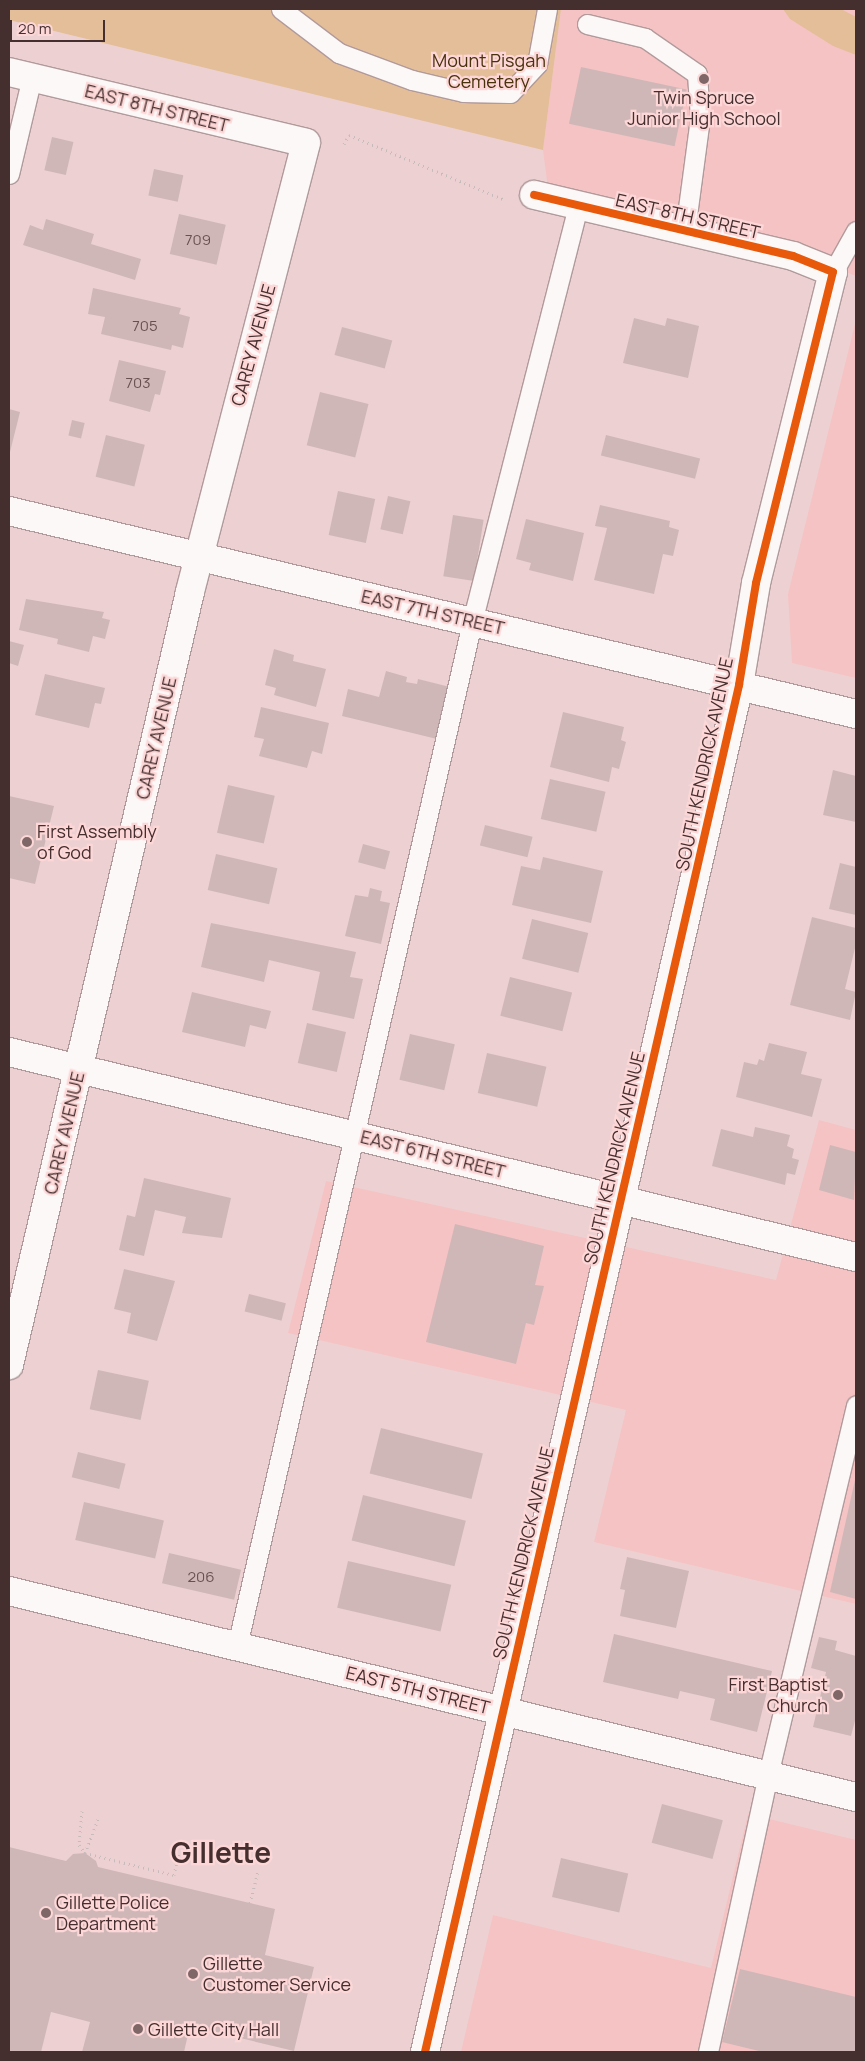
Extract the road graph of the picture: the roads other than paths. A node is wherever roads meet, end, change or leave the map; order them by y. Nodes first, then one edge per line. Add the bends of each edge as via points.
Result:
1 (281, 9) edge
2 (548, 9) edge
3 (587, 24) dead end
4 (20, 75) edge
5 (306, 144) joint
6 (9, 174) edge
7 (524, 200) road end
8 (578, 205) junction
9 (685, 230) junction
10 (856, 230) edge
11 (832, 272) junction
12 (9, 511) edge
13 (199, 557) junction
14 (472, 622) junction
15 (739, 686) junction
16 (856, 714) edge
17 (9, 1052) edge
18 (79, 1069) junction
19 (355, 1135) junction
20 (620, 1200) junction
21 (856, 1257) edge
22 (9, 1364) edge
23 (856, 1405) edge
24 (9, 1591) edge
25 (237, 1646) junction
26 (503, 1710) junction
27 (768, 1775) junction
28 (856, 1797) edge
29 (425, 2052) edge
30 (708, 2052) edge

1 - 2 lane via 339,53 412,80 463,92 510,92 537,64
3 - 9 lane via 645,38 697,74 700,118
4 - 5 street, EAST 8TH STREET
4 - 6 lane
5 - 13 street, CAREY AVENUE
7 - 8 street, EAST 8TH STREET
8 - 9 street, EAST 8TH STREET
8 - 14 lane
9 - 11 street, EAST 8TH STREET via 793,256
10 - 11 lane
11 - 15 street, SOUTH KENDRICK AVENUE via 756,584
12 - 13 street, EAST 7TH STREET
13 - 14 street, EAST 7TH STREET
13 - 18 street, CAREY AVENUE
14 - 15 street, EAST 7TH STREET
14 - 19 lane
15 - 16 street, EAST 7TH STREET
15 - 20 street, SOUTH KENDRICK AVENUE
17 - 18 street, EAST 6TH STREET
18 - 19 street, EAST 6TH STREET
18 - 22 street, CAREY AVENUE
19 - 20 street, EAST 6TH STREET
19 - 25 lane
20 - 21 street, EAST 6TH STREET
20 - 26 street, SOUTH KENDRICK AVENUE
23 - 27 lane
24 - 25 street, EAST 5TH STREET
25 - 26 street, EAST 5TH STREET
26 - 27 street, EAST 5TH STREET
26 - 29 street, SOUTH KENDRICK AVENUE
27 - 28 street, EAST 5TH STREET
27 - 30 lane

